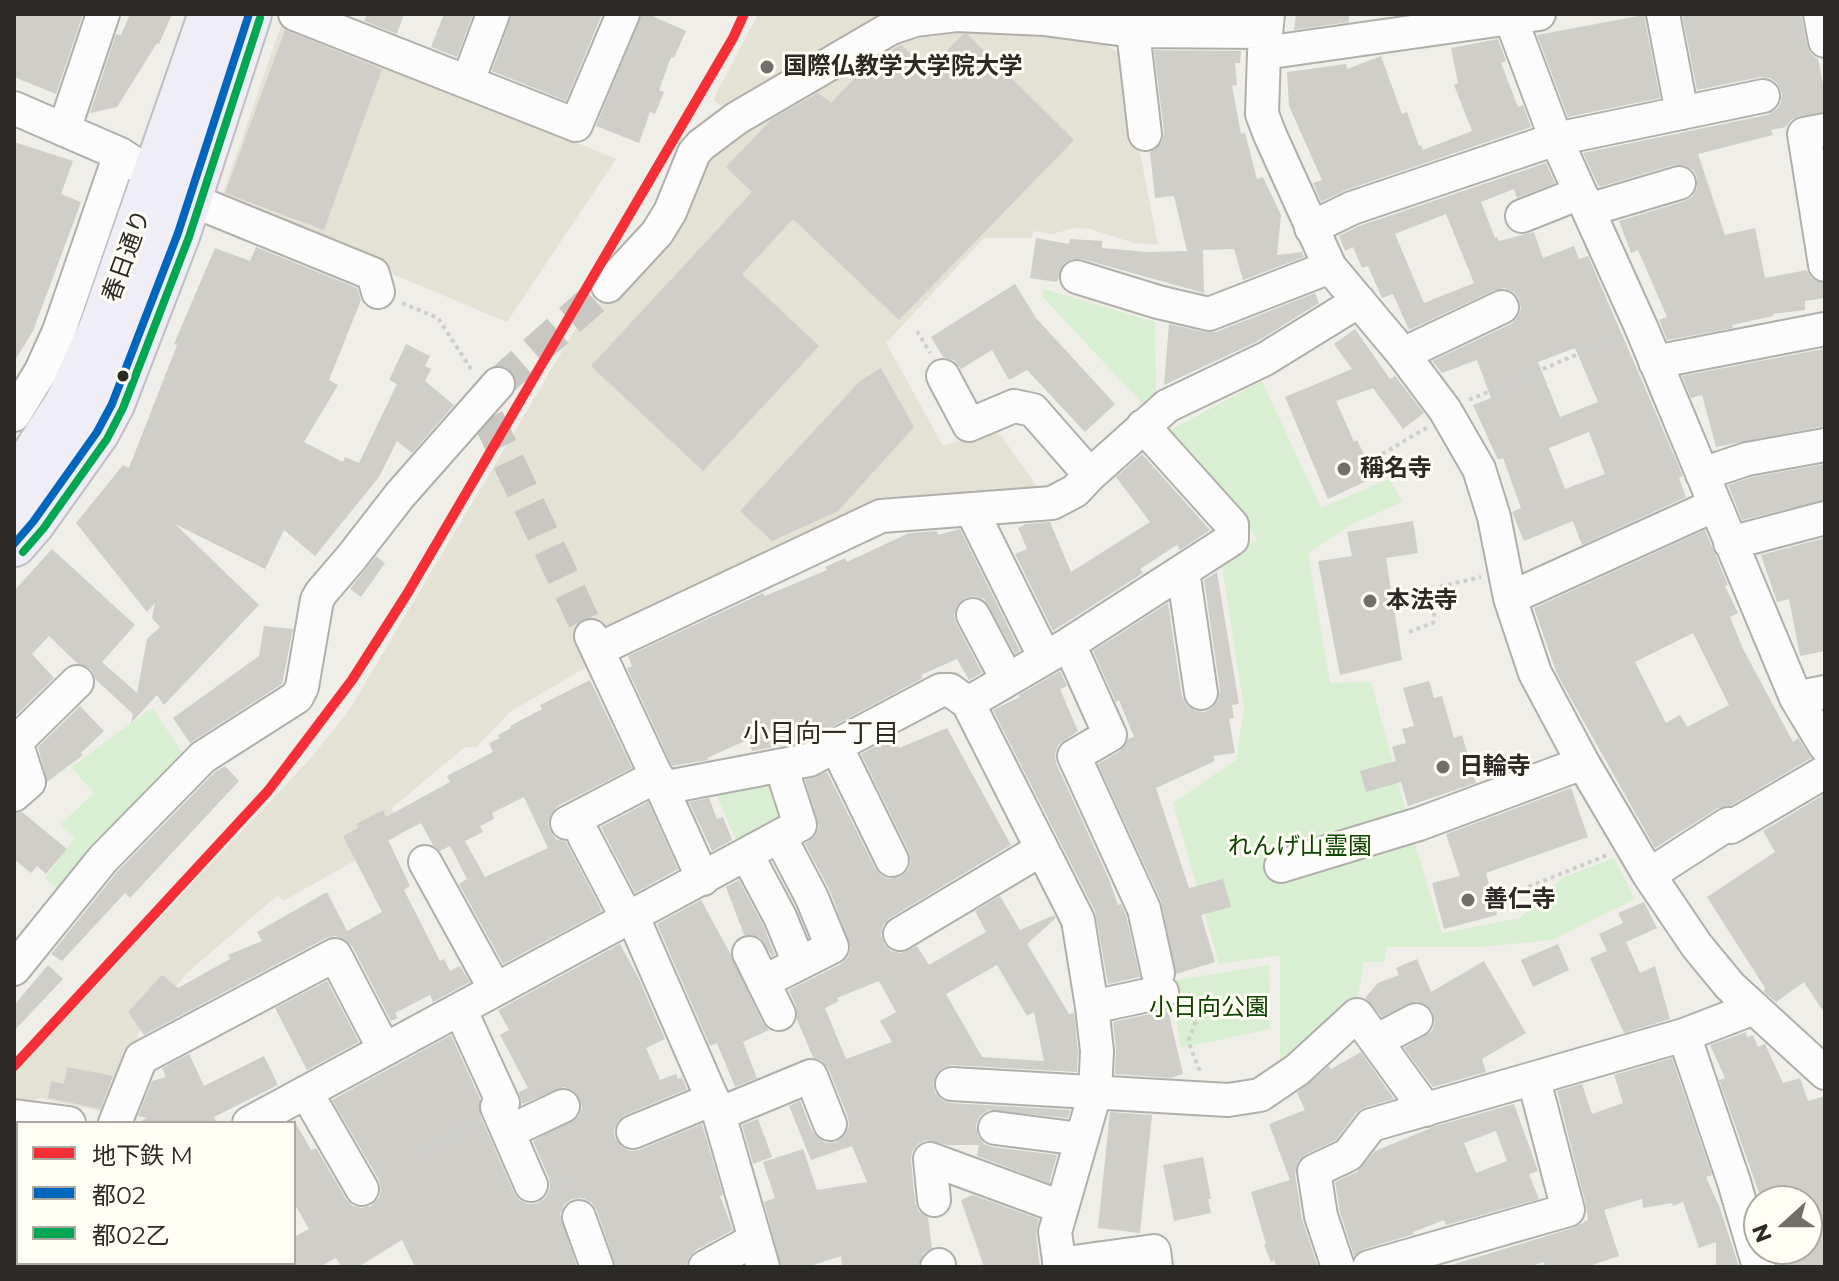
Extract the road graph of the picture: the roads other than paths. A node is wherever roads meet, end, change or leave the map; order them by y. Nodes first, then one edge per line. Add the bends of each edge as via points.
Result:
1 (103, 14) edge
2 (211, 14) edge
3 (249, 14) edge
4 (295, 14) edge
5 (493, 14) edge
6 (623, 14) edge
7 (1663, 14) edge
8 (1820, 14) edge
9 (1519, 16) edge
10 (1133, 31) junction
11 (1266, 33) edge
12 (1825, 41) edge
13 (468, 81) junction
14 (1763, 96) dead end
15 (14, 108) edge
16 (1682, 113) junction
17 (64, 130) junction
18 (1825, 130) edge
19 (1145, 134) dead end
20 (1556, 139) junction
21 (120, 154) junction
22 (1679, 183) dead end
23 (172, 188) junction
24 (1584, 202) junction
25 (1522, 216) dead end
26 (1311, 228) junction
27 (1825, 265) edge
28 (1330, 267) junction
29 (1077, 277) dead end
30 (608, 286) tunnel mouth
31 (378, 292) road end
32 (1359, 301) junction
33 (1502, 307) dead end
34 (1825, 329) edge
35 (1403, 354) junction
36 (1655, 362) junction
37 (943, 376) dead end
38 (490, 401) tunnel mouth
39 (14, 415) edge
40 (1143, 426) junction
41 (1825, 445) edge
42 (1702, 474) junction
43 (1090, 475) junction
44 (15, 483) edge
45 (1715, 505) junction
46 (971, 509) junction
47 (1825, 518) edge
48 (1730, 543) junction
49 (14, 544) edge
50 (1183, 571) junction
51 (1500, 586) junction
52 (973, 615) dead end
53 (1057, 651) junction
54 (1007, 679) junction
55 (77, 682) dead end
56 (1201, 693) dead end
57 (1810, 695) edge
58 (968, 703) junction
59 (836, 746) junction
60 (1825, 746) edge
61 (1583, 763) junction
62 (781, 766) junction
63 (1825, 772) edge
64 (659, 782) junction
65 (14, 795) edge
66 (780, 837) junction
67 (1042, 849) junction
68 (747, 855) junction
69 (892, 860) dead end
70 (425, 862) dead end
71 (1281, 866) dead end
72 (1649, 875) junction
73 (703, 879) junction
74 (630, 917) junction
75 (900, 934) dead end
76 (749, 953) dead end
77 (799, 963) junction
78 (15, 965) edge
79 (763, 982) junction
80 (495, 989) junction
81 (1092, 1007) junction
82 (1754, 1008) junction
83 (460, 1009) junction
84 (779, 1014) dead end
85 (1416, 1020) dead end
86 (1684, 1035) junction
87 (1376, 1041) junction
88 (384, 1049) junction
89 (1825, 1073) edge
90 (1534, 1080) junction
91 (952, 1084) dead end
92 (306, 1092) junction
93 (1095, 1093) junction
94 (563, 1106) dead end
95 (716, 1106) junction
96 (1426, 1110) junction
97 (14, 1116) edge
98 (503, 1120) junction
99 (53, 1121) edge
100 (116, 1121) edge
101 (253, 1121) edge
102 (830, 1124) dead end
103 (995, 1128) dead end
104 (633, 1132) dead end
105 (1081, 1139) junction
106 (531, 1185) road end
107 (362, 1189) dead end
108 (934, 1200) dead end
109 (1061, 1207) junction
110 (579, 1217) road end
111 (759, 1253) edge
112 (1059, 1265) edge
113 (597, 1267) edge
114 (705, 1267) edge
115 (1156, 1267) edge
116 (1338, 1267) edge
117 (1369, 1267) edge
118 (1759, 1267) edge

1 - 17 street
2 - 23 highway, 春日通り
3 - 23 highway, 春日通り
4 - 13 street
5 - 13 street
6 - 13 street via 576,125
7 - 16 street
8 - 12 street
9 - 11 street
9 - 20 street
10 - 11 street
10 - 19 street
10 - 30 street via 957,15 891,28 737,118 701,145 657,233
11 - 26 street via 1262,114
14 - 16 street
15 - 17 street
16 - 20 street
17 - 21 street
18 - 27 street via 1804,134
20 - 24 street
20 - 26 street via 1352,208
21 - 23 street
21 - 39 street via 59,331
22 - 24 street
23 - 31 street via 373,274
23 - 44 highway, 春日通り via 67,404
23 - 49 highway, 春日通り via 112,404
24 - 25 street
24 - 36 street
26 - 28 street
28 - 29 street via 1209,314
28 - 32 street
32 - 35 street
32 - 40 street via 1265,359 1167,406
33 - 35 street
34 - 36 street
35 - 51 street via 1439,417 1479,469 1494,517
36 - 42 street
37 - 43 street via 969,425 1014,406 1033,410
38 - 78 street via 400,495 321,593 297,697 203,757 103,859
40 - 43 street
40 - 50 street via 1232,525 1232,539
41 - 42 street via 1747,459
42 - 45 street
43 - 46 street via 1052,503
45 - 48 street
45 - 51 street
46 - 53 street
46 - 64 street via 881,516 595,643
47 - 48 street
48 - 57 street
50 - 53 street
50 - 56 street
51 - 61 street via 1535,673
52 - 54 street
53 - 54 street
53 - 81 street via 1110,735 1074,756 1144,909 1160,983
54 - 58 street
55 - 65 street via 16,742 29,782
57 - 60 street
58 - 59 street via 941,690
58 - 67 street
59 - 62 street
59 - 69 street
61 - 71 street via 1419,824
61 - 72 street
62 - 64 street
62 - 66 street via 800,825
63 - 72 street via 1731,827 1728,824
64 - 73 street
64 - 74 street via 576,830
66 - 68 street
66 - 77 street via 832,947
67 - 75 street
67 - 81 street via 1078,920
68 - 73 street
68 - 77 street
70 - 80 street
72 - 82 street via 1697,946
73 - 74 street
74 - 80 street
74 - 95 street
76 - 79 street
77 - 79 street
79 - 84 street
80 - 83 street
81 - 93 street
82 - 86 street
82 - 89 street
83 - 88 street
83 - 98 street via 503,1103
85 - 87 street
86 - 90 street
86 - 118 street
87 - 93 street via 1357,1015 1297,1070 1260,1095 1228,1100
87 - 96 street
88 - 92 street
88 - 100 street via 335,955 141,1058
90 - 96 street
90 - 117 street via 1568,1210
91 - 93 street
92 - 101 street
92 - 107 street
93 - 105 street
94 - 98 street
95 - 102 street via 811,1076
95 - 104 street
95 - 111 street
96 - 116 street via 1371,1125 1348,1155 1314,1171 1321,1216
97 - 99 street
98 - 106 street
103 - 105 street
105 - 109 street
108 - 109 street via 930,1159
109 - 112 street via 1055,1232
110 - 113 street
111 - 114 street
112 - 115 street via 1154,1251

